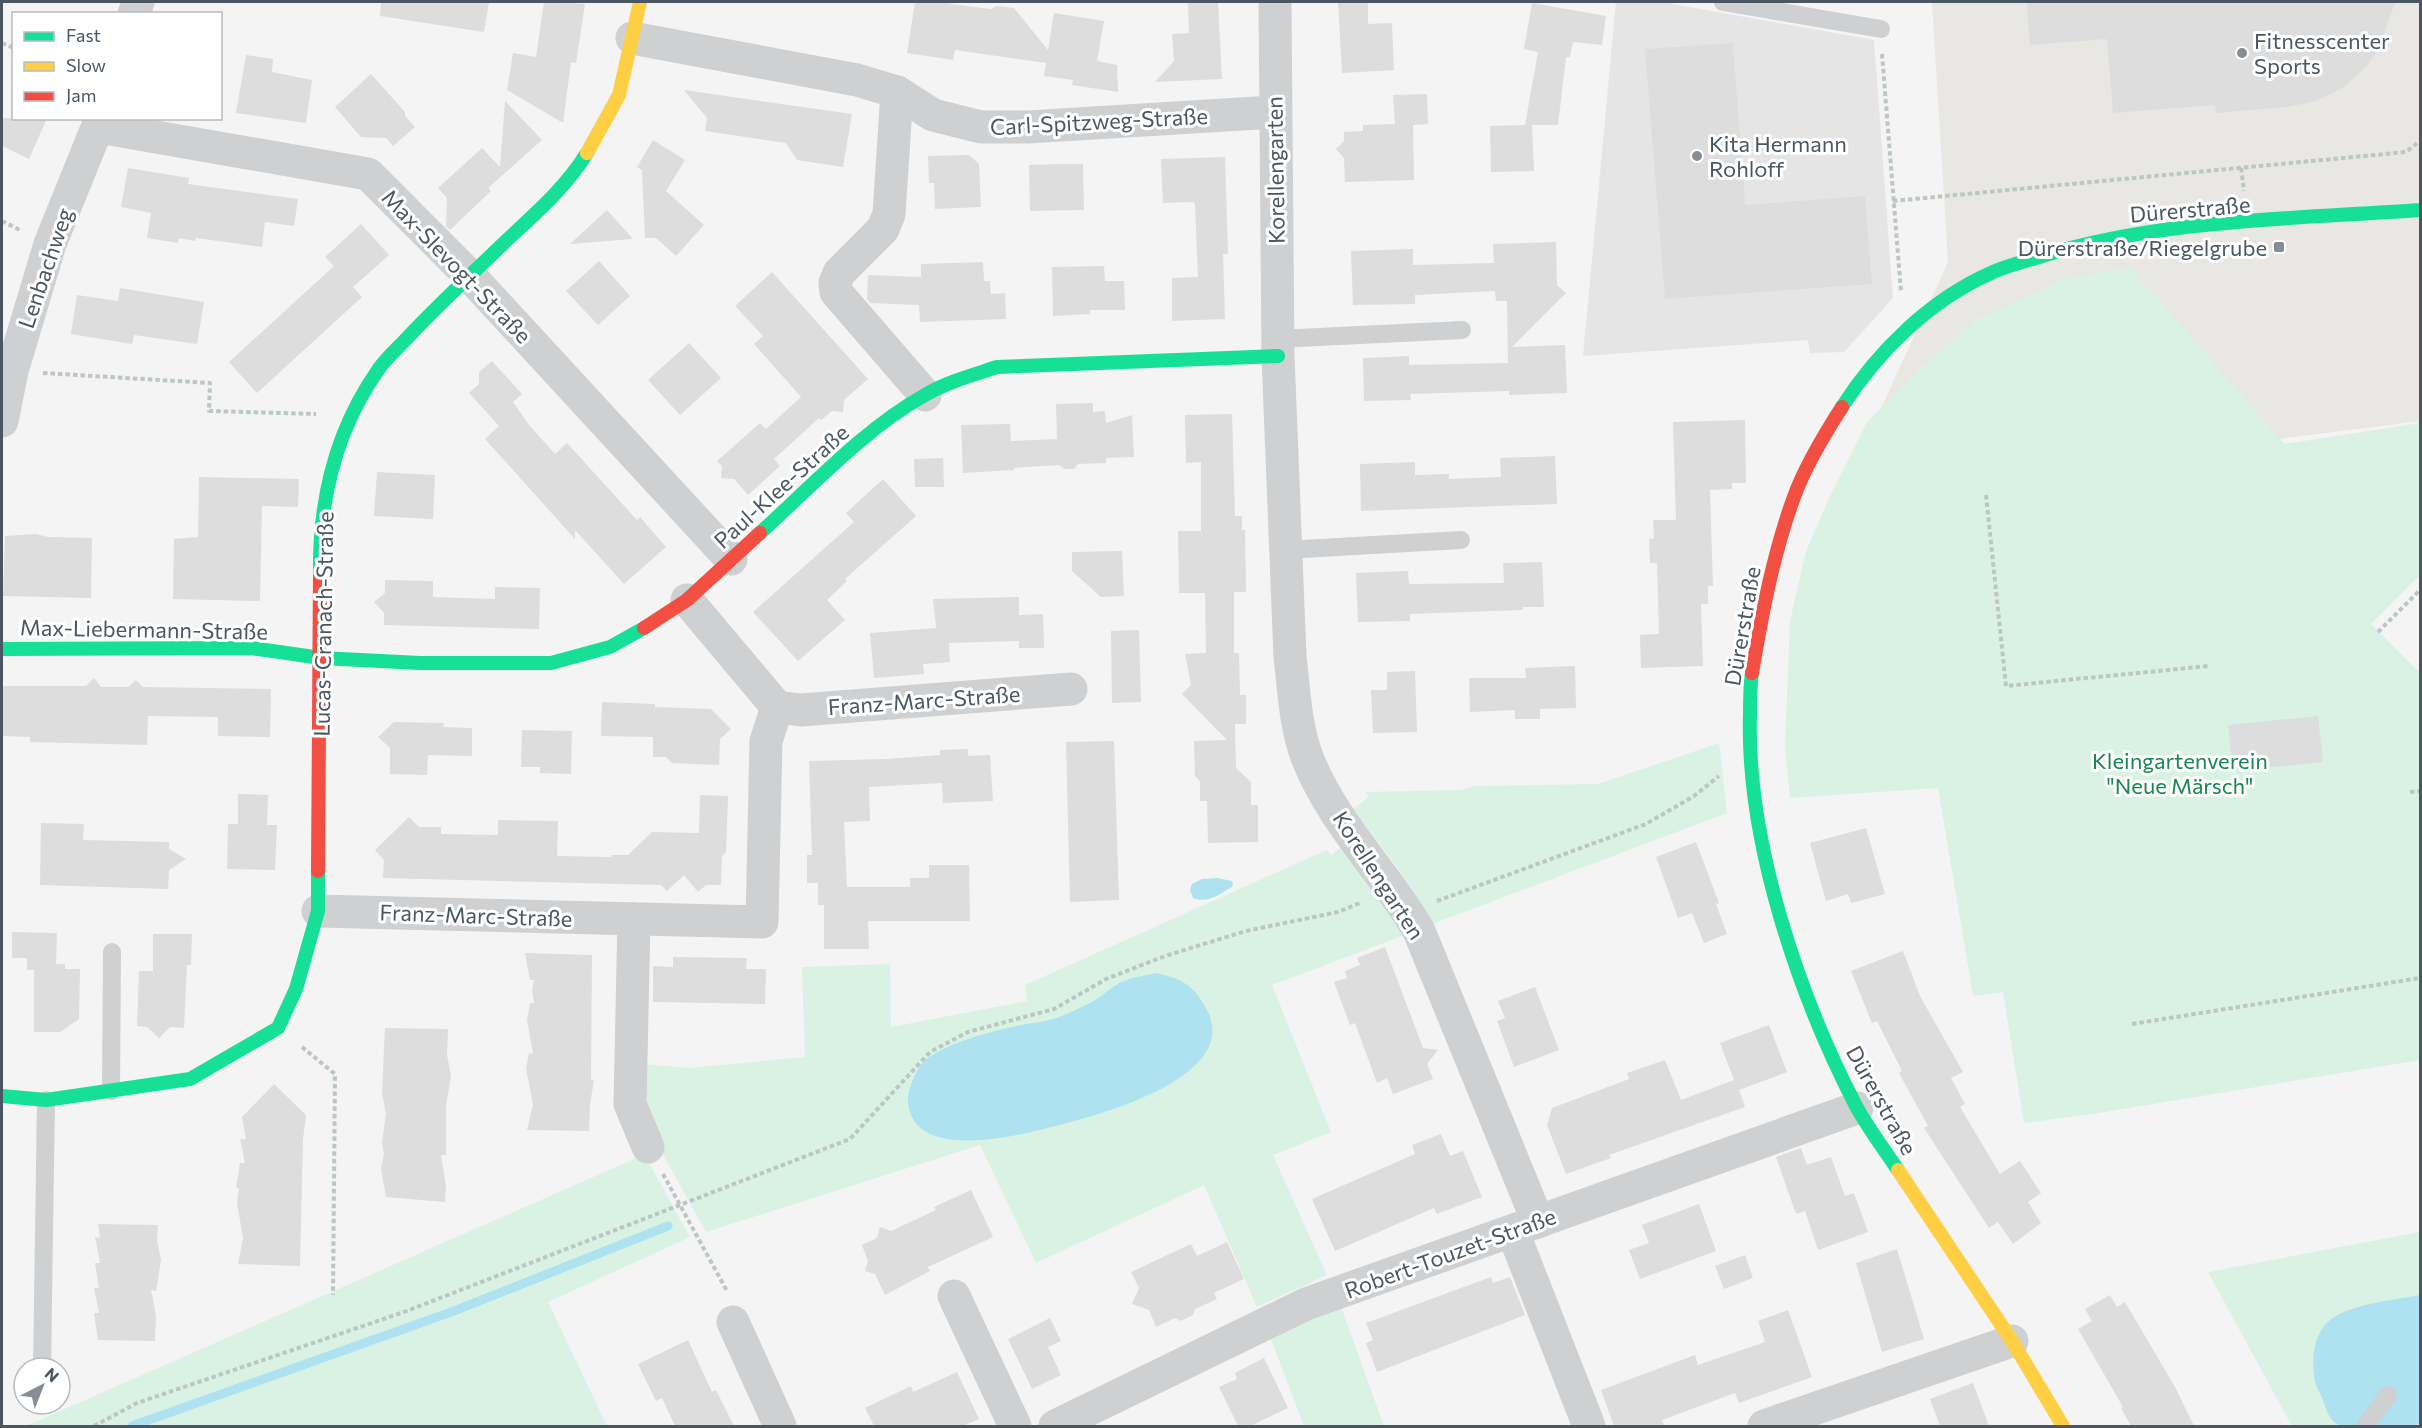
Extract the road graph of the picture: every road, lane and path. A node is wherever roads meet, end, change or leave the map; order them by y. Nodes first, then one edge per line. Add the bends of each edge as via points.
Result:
1 (640, 2) edge
2 (1275, 2) edge
3 (1723, 2) edge
4 (1881, 29) joint
5 (632, 38) junction
6 (897, 92) junction
7 (1274, 112) junction
8 (100, 123) edge
9 (2421, 141) edge
10 (1893, 201) junction
11 (2421, 210) edge
12 (470, 276) junction
13 (1462, 330) dead end
14 (1904, 331) junction
15 (1278, 347) junction
16 (12, 371) junction
17 (925, 395) junction
18 (350, 415) junction
19 (2, 421) edge
20 (1986, 495) dead end
21 (1461, 540) dead end
22 (1285, 550) junction
23 (731, 559) junction
24 (2421, 590) edge
25 (687, 600) junction
26 (2379, 632) dead end
27 (2, 649) edge
28 (321, 658) junction
29 (2208, 666) dead end
30 (1071, 689) dead end
31 (777, 707) junction
32 (1749, 750) junction
33 (2421, 791) edge
34 (2410, 792) dead end
35 (1400, 901) junction
36 (318, 911) junction
37 (634, 919) junction
38 (112, 952) dead end
39 (2421, 978) edge
40 (2132, 1024) dead end
41 (278, 1028) junction
42 (111, 1091) junction
43 (2, 1096) edge
44 (46, 1100) junction
45 (1857, 1108) junction
46 (648, 1147) joint
47 (680, 1204) junction
48 (1526, 1227) junction
49 (333, 1295) dead end
50 (954, 1296) dead end
51 (733, 1322) joint
52 (2012, 1341) junction
53 (42, 1356) edge
54 (2388, 1395) dead end
55 (94, 1426) edge
56 (780, 1426) edge
57 (1016, 1426) edge
58 (1055, 1426) edge
59 (1589, 1426) edge
60 (1764, 1426) edge
61 (2063, 1426) edge
62 (2365, 1426) edge

1 - 5 street, Lucas-Cranach-Straße
2 - 7 street, Korellengarten
3 - 4 lane
4 - 10 path
5 - 6 street, Carl-Spitzweg-Straße via 857,80
5 - 12 street, Lucas-Cranach-Straße via 619,95 576,171
6 - 7 street, Carl-Spitzweg-Straße via 933,115 981,127
6 - 17 street via 889,214 883,229 839,273 835,283 836,292
7 - 15 street, Korellengarten
8 - 12 street, Max-Slevogt-Straße via 368,174
8 - 16 street, Lenbachweg via 50,244
9 - 10 path via 2406,152
10 - 14 path
11 - 14 street, Dürerstraße via 2189,227 2069,248 1992,272 1952,294
12 - 18 street, Lucas-Cranach-Straße via 379,368
12 - 23 street, Max-Slevogt-Straße
13 - 15 lane
14 - 32 street, Dürerstraße via 1856,386 1827,430 1794,495 1766,593 1751,680
15 - 17 street, Paul-Klee-Straße via 998,367
15 - 22 street, Korellengarten
16 - 18 path via 210,383 209,411
16 - 19 street, Lenbachweg
17 - 23 street, Paul-Klee-Straße via 861,441
18 - 28 street, Lucas-Cranach-Straße via 336,453 324,508
20 - 29 path via 2006,686
21 - 22 lane
22 - 35 street, Korellengarten via 1295,706 1307,756 1351,836
23 - 25 street, Paul-Klee-Straße
24 - 26 path
25 - 28 street, Paul-Klee-Straße via 610,646 551,663
25 - 31 street
27 - 28 street, Max-Liebermann-Straße via 250,648
28 - 36 street, Lucas-Cranach-Straße
30 - 31 street, Franz-Marc-Straße via 801,710
31 - 37 street, Franz-Marc-Straße via 766,741 762,921
32 - 35 path via 1694,796 1646,824
32 - 45 street, Dürerstraße via 1758,820 1777,905 1824,1037
33 - 34 path
35 - 47 path via 1246,931 1106,979 1054,1009 968,1032 930,1052 850,1139
35 - 48 street, Korellengarten via 1419,931
36 - 37 street, Franz-Marc-Straße
36 - 41 street, Lucas-Cranach-Straße via 296,989
37 - 46 street via 630,1104
38 - 42 lane
39 - 40 path
41 - 42 street via 190,1079
41 - 49 path via 335,1074
42 - 44 street
43 - 44 street
44 - 53 lane
45 - 48 street, Robert-Touzet-Straße
45 - 52 street, Dürerstraße
46 - 47 path
47 - 51 path via 732,1299 736,1308
47 - 55 path via 404,1312 137,1403
48 - 58 street, Robert-Touzet-Straße via 1306,1304
48 - 59 street, Korellengarten
50 - 57 street
51 - 56 street
52 - 60 street
52 - 61 street, Dürerstraße
54 - 62 lane

